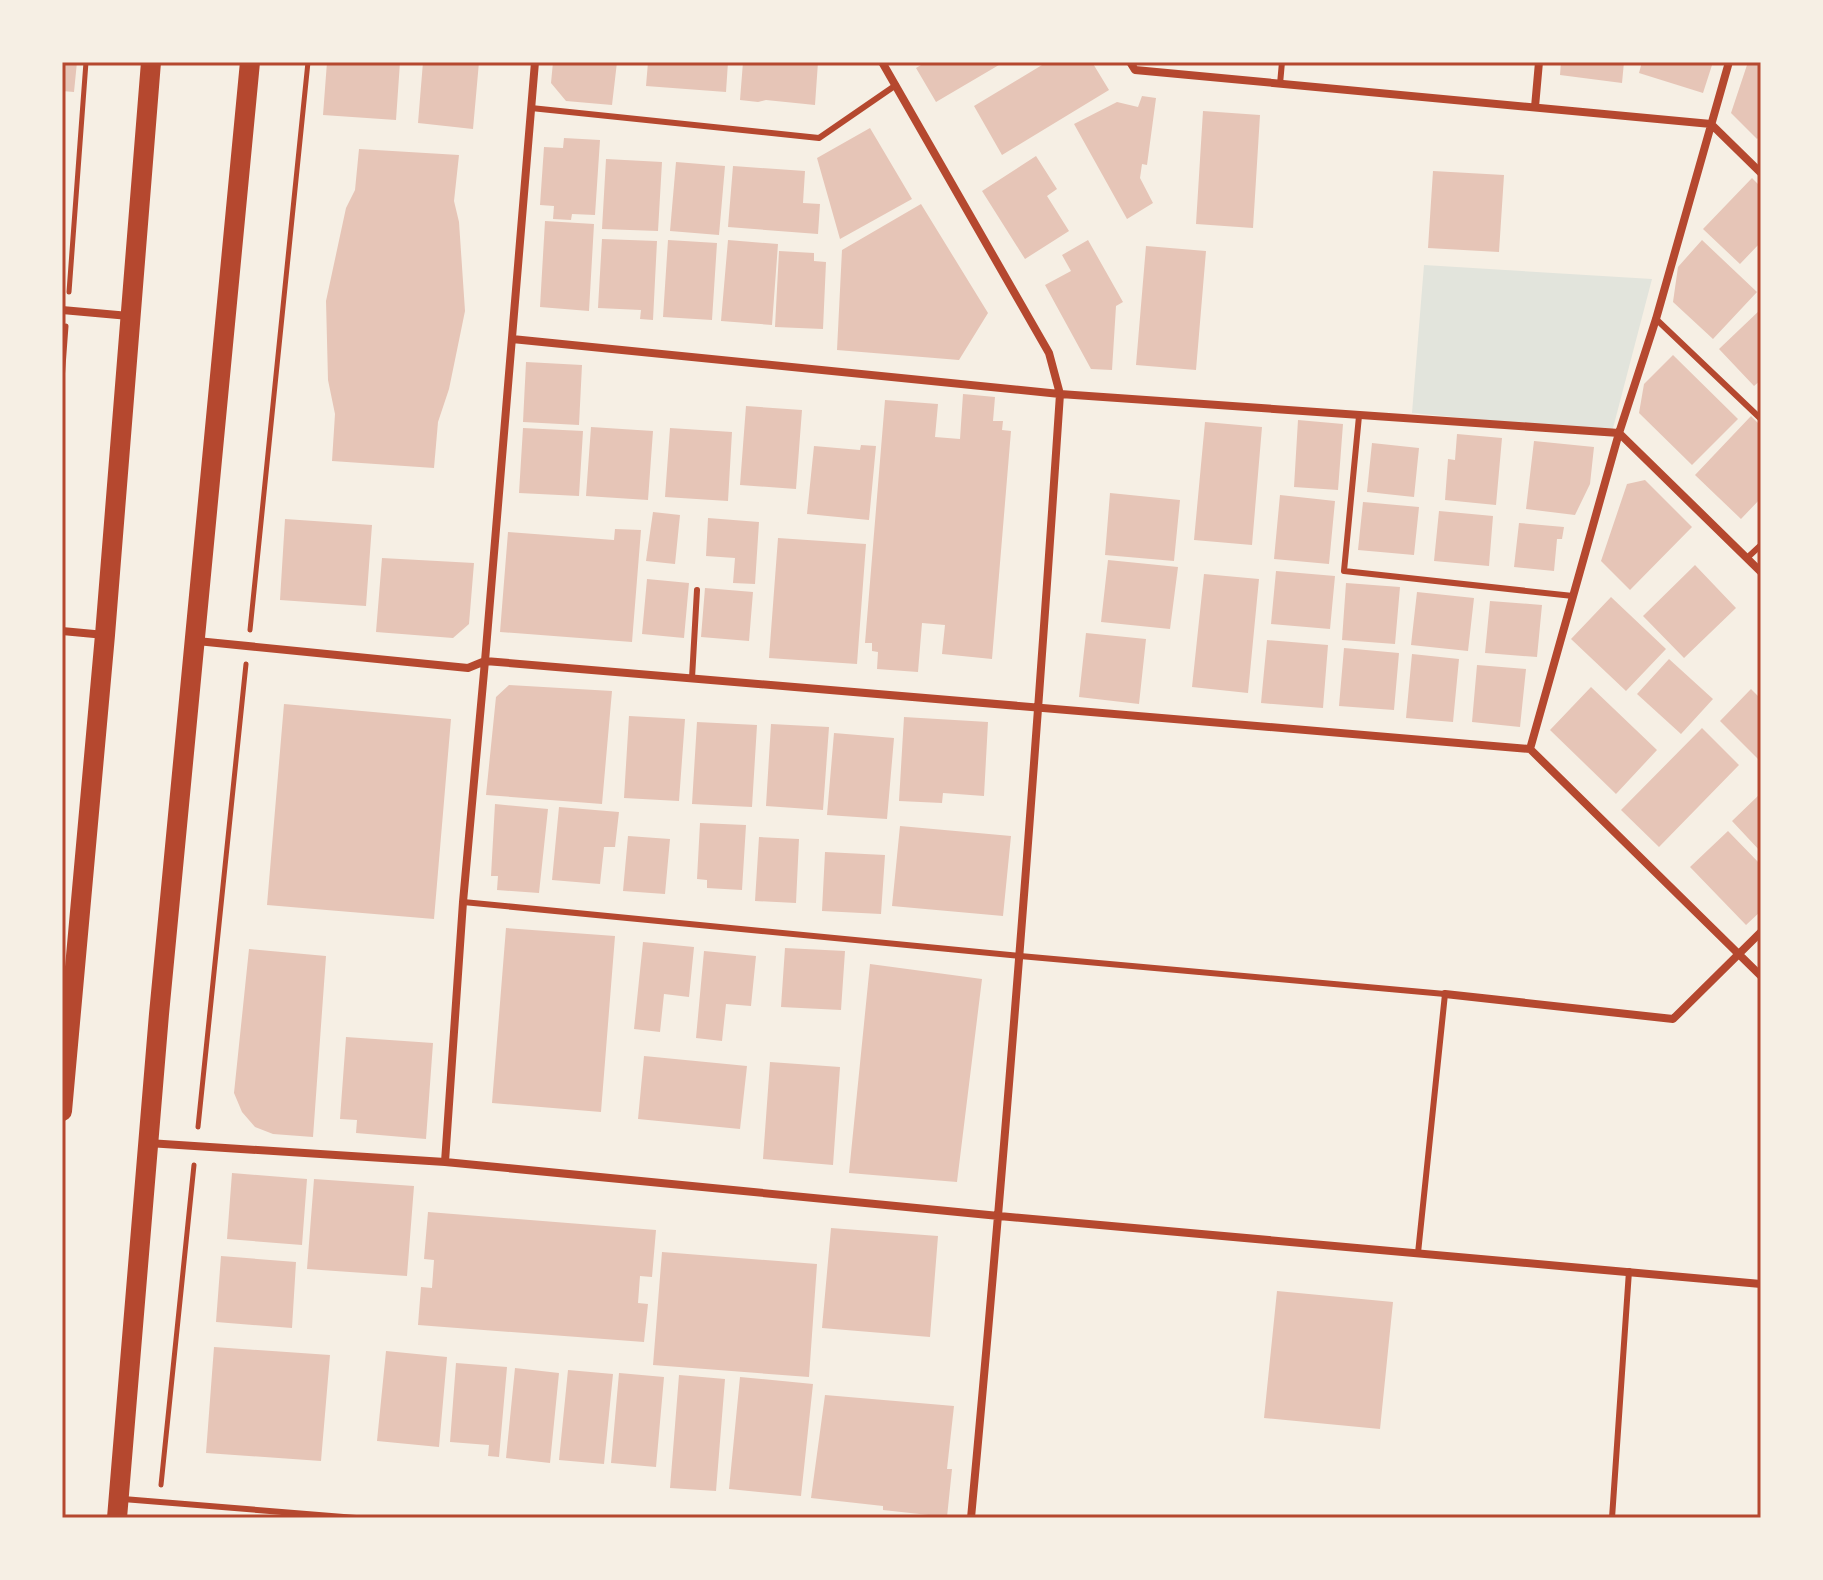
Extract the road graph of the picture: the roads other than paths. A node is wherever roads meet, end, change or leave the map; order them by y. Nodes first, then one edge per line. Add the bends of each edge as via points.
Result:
1 (151, 62) edge
2 (250, 62) edge
3 (535, 62) edge
4 (882, 62) edge
5 (1130, 62) edge
6 (1282, 62) edge
7 (1539, 62) edge
8 (1729, 62) edge
9 (1280, 84) junction
10 (896, 85) junction
11 (1535, 107) junction
12 (531, 108) junction
13 (1711, 124) junction
14 (1761, 173) edge
15 (65, 310) edge
16 (131, 317) junction
17 (1656, 319) junction
18 (512, 339) junction
19 (1060, 394) junction
20 (1359, 416) junction
21 (1761, 419) edge
22 (1619, 433) junction
23 (1761, 545) edge
24 (1747, 558) junction
25 (1761, 572) edge
26 (697, 590) dead end
27 (1573, 596) junction
28 (62, 631) edge
29 (105, 635) junction
30 (195, 640) junction
31 (485, 661) junction
32 (692, 678) junction
33 (1039, 709) junction
34 (1530, 749) junction
35 (463, 902) junction
36 (1761, 932) edge
37 (1739, 955) junction
38 (1020, 956) junction
39 (1761, 976) edge
40 (1445, 994) junction
41 (62, 1111) edge
42 (148, 1143) junction
43 (445, 1162) junction
44 (999, 1216) junction
45 (1418, 1253) junction
46 (1629, 1271) junction
47 (1761, 1284) edge
48 (118, 1508) edge
49 (356, 1518) edge
50 (971, 1518) edge
51 (1612, 1518) edge

1 - 16 main road
2 - 30 main road
3 - 12 street
4 - 10 street
5 - 9 street via 1135,70
6 - 9 lane
7 - 11 street
8 - 13 street
9 - 11 street
10 - 12 lane via 819,138
10 - 19 street via 1049,353
11 - 13 street
12 - 18 street
13 - 14 street
13 - 17 street
15 - 16 street
16 - 29 main road
17 - 21 lane
17 - 22 street
18 - 19 street
18 - 31 street
19 - 20 street
19 - 33 street
20 - 22 street
20 - 27 lane via 1344,571
22 - 24 street
22 - 27 street
23 - 24 lane
24 - 25 street
26 - 32 lane
27 - 34 street
28 - 29 street
29 - 41 main road
30 - 31 street via 468,668
30 - 42 main road
31 - 32 street
31 - 35 street
32 - 33 street
33 - 34 street
33 - 38 street
34 - 37 street
35 - 38 lane
35 - 43 street
36 - 37 street
37 - 39 street
37 - 40 street via 1673,1019
38 - 40 lane
38 - 44 street
40 - 45 lane
42 - 43 street
42 - 48 main road
43 - 44 street
44 - 45 street
44 - 50 street
45 - 46 street
46 - 47 street
46 - 51 lane
48 - 49 lane via 160,1502

